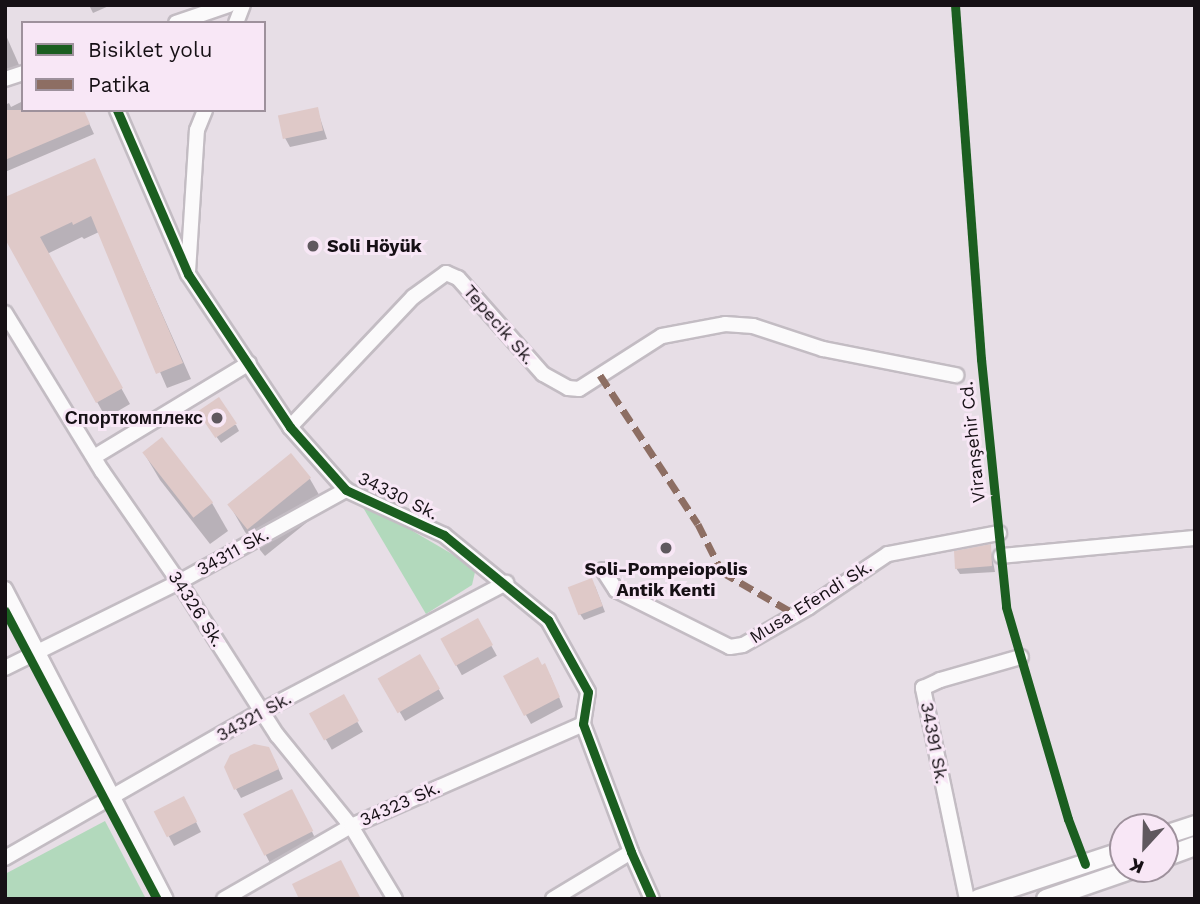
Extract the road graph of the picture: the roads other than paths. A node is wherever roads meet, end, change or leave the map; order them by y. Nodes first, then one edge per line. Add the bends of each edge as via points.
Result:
1 (229, 5) edge
2 (182, 21) edge
3 (118, 112) edge
4 (204, 112) edge
5 (188, 274) junction
6 (5, 313) edge
7 (249, 363) junction
8 (956, 375) dead end
9 (290, 426) junction
10 (94, 457) junction
11 (346, 489) junction
12 (999, 533) dead end
13 (1195, 538) edge
14 (1001, 556) dead end
15 (603, 570) dead end
16 (179, 582) junction
17 (506, 583) junction
18 (5, 589) edge
19 (38, 651) junction
20 (1021, 657) dead end
21 (5, 668) edge
22 (262, 712) junction
23 (583, 724) junction
24 (116, 797) junction
25 (351, 826) junction
26 (631, 852) junction
27 (1109, 856) edge
28 (5, 858) edge
29 (1079, 866) junction
30 (1109, 882) edge
31 (1089, 892) edge
32 (166, 899) edge
33 (224, 899) edge
34 (395, 899) edge
35 (554, 899) edge
36 (652, 899) edge
37 (967, 899) edge
38 (978, 899) edge
39 (1046, 899) edge

1 - 2 street
3 - 5 street, 34330 Sk.
4 - 5 street via 197,130
5 - 7 street, 34330 Sk.
6 - 10 street, 34326 Sk.
7 - 9 street, 34330 Sk.
7 - 10 street
8 - 9 street, Tepecik Sk. via 824,349 754,326 724,324 662,336 579,389 568,388 542,374 458,278 446,273 412,297
9 - 11 street, 34330 Sk.
10 - 16 street, 34326 Sk.
11 - 16 street, 34311 Sk.
11 - 17 street, 34330 Sk. via 444,535
12 - 15 street, Musa Efendi Sk. via 888,554 809,607 743,645 730,647 616,590
13 - 14 street
16 - 19 street, 34311 Sk.
16 - 22 street, 34326 Sk.
17 - 22 street, 34321 Sk.
17 - 23 street, 34330 Sk. via 548,620 588,692
18 - 19 street
19 - 21 street, 34311 Sk.
19 - 24 street
20 - 37 street, 34391 Sk. via 923,688
22 - 24 street, 34321 Sk.
22 - 25 street, 34326 Sk.
23 - 25 street, 34323 Sk.
23 - 26 street, 34330 Sk.
24 - 28 street, 34321 Sk.
24 - 32 street
25 - 33 street, 34323 Sk.
25 - 34 street, 34326 Sk.
26 - 35 street
26 - 36 street, 34330 Sk.
27 - 29 street
29 - 31 street
29 - 38 street
30 - 31 street
31 - 39 street

